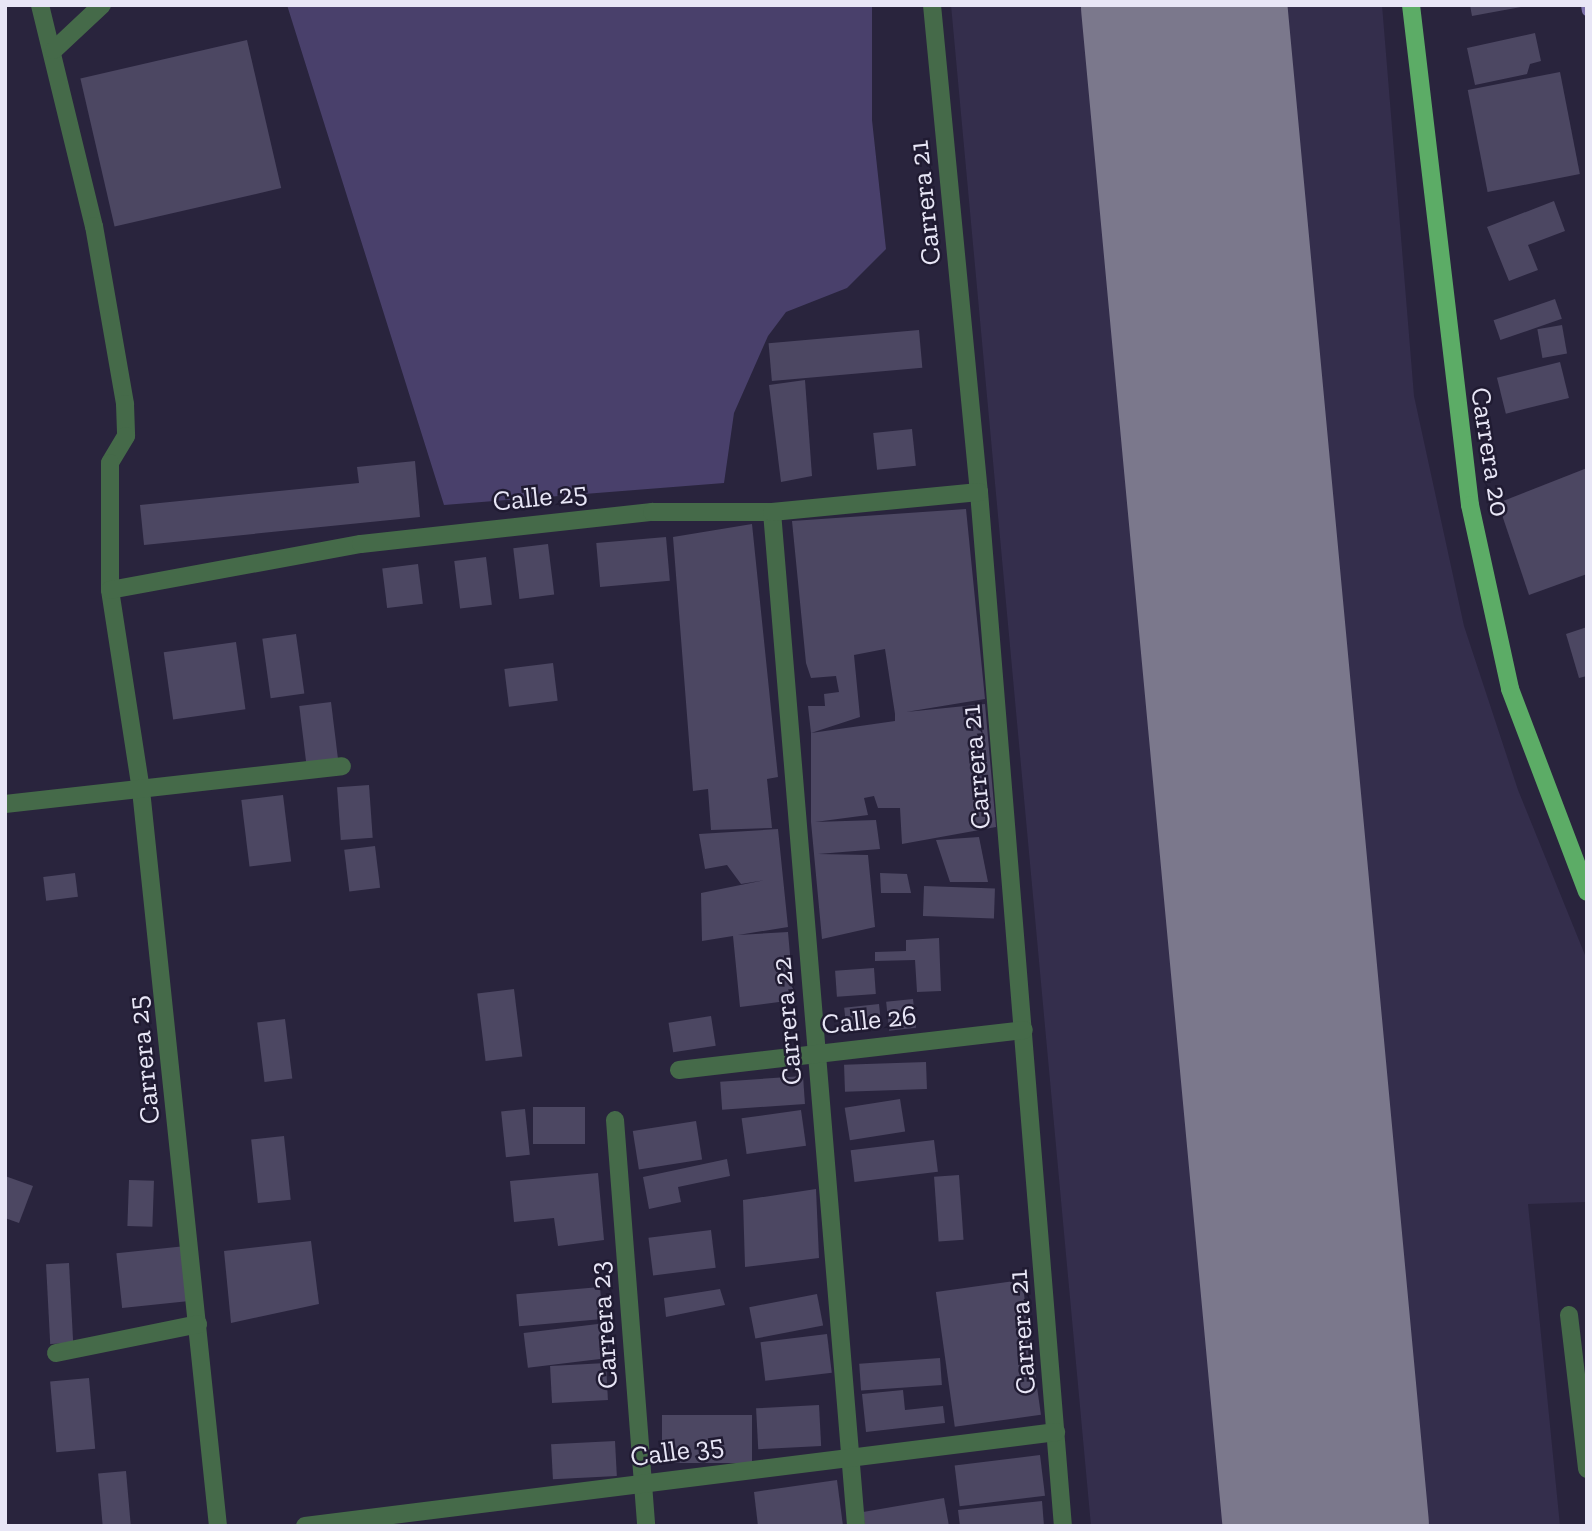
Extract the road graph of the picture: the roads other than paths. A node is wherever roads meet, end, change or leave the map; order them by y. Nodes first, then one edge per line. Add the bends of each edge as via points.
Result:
1 (40, 5) edge
2 (102, 5) edge
3 (932, 5) edge
4 (1411, 5) edge
5 (54, 50) junction
6 (979, 492) junction
7 (772, 513) junction
8 (110, 590) junction
9 (342, 766) dead end
10 (141, 790) junction
11 (5, 804) edge
12 (1586, 889) edge
13 (1024, 1030) junction
14 (816, 1052) junction
15 (679, 1070) dead end
16 (615, 1120) dead end
17 (1569, 1315) dead end
18 (198, 1324) junction
19 (56, 1353) dead end
20 (1056, 1432) junction
21 (850, 1455) junction
22 (1587, 1469) edge
23 (642, 1482) junction
24 (434, 1518) edge
25 (218, 1526) edge
26 (305, 1526) edge
27 (646, 1526) edge
28 (856, 1526) edge
29 (1063, 1526) edge

1 - 5 street, Carrera 25
2 - 5 street
3 - 6 street, Carrera 21
4 - 12 main road, Carrera 20 via 1470,505 1510,689
5 - 8 street, Carrera 25 via 125,404 126,436 110,463
6 - 7 street, Calle 25
6 - 13 street, Carrera 21
7 - 8 street, Calle 25 via 652,512 361,544
7 - 14 street, Carrera 22
8 - 10 street, Carrera 25
9 - 10 street
10 - 11 street
10 - 18 street, Carrera 25
13 - 14 street, Calle 26
13 - 20 street, Carrera 21
14 - 15 street, Calle 26
14 - 21 street, Carrera 22
16 - 23 street, Carrera 23
17 - 22 street
18 - 19 street
18 - 25 street, Carrera 25
20 - 21 street, Calle 35
20 - 29 street, Carrera 21
21 - 23 street, Calle 35
21 - 28 street, Carrera 22
23 - 24 street, Calle 35
23 - 27 street, Carrera 23
24 - 26 street, Calle 35

